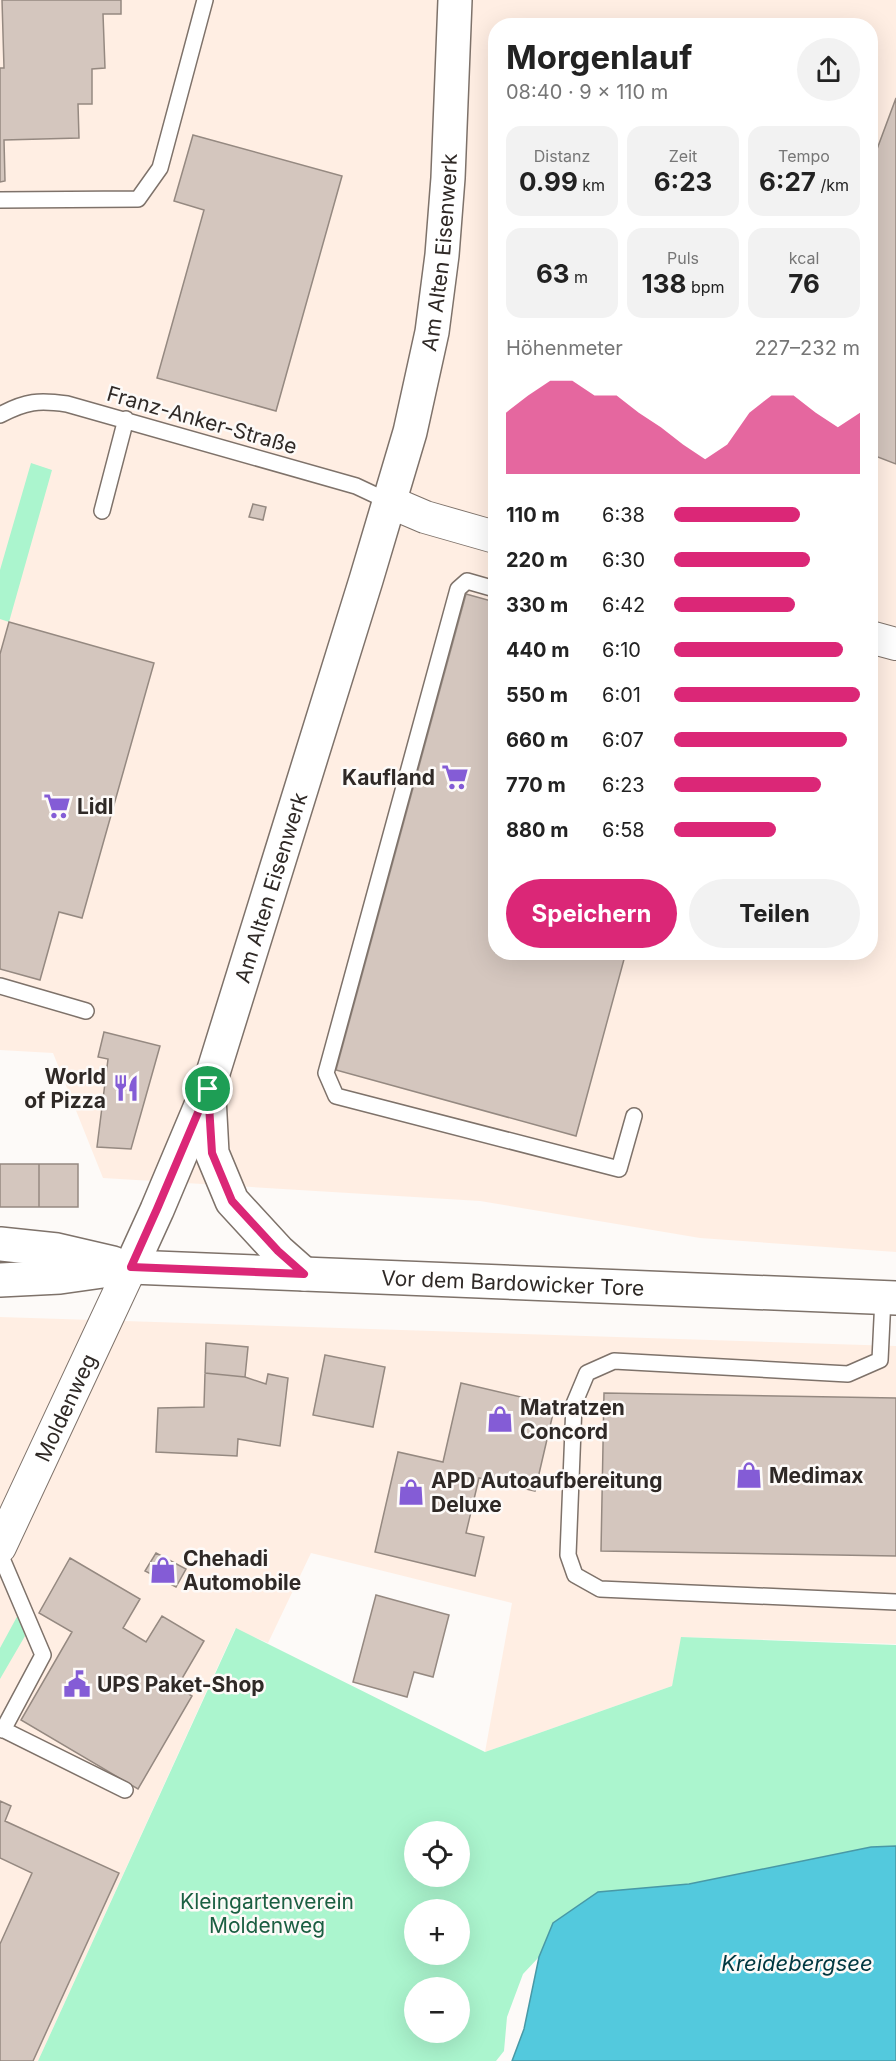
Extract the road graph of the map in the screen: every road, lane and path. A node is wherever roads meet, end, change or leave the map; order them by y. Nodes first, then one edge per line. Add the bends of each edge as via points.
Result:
1 (205, 0) edge
2 (455, 0) edge
3 (0, 200) edge
4 (0, 415) edge
5 (126, 419) junction
6 (390, 502) junction
7 (102, 511) dead end
8 (488, 535) edge
9 (488, 586) edge
10 (878, 639) edge
11 (896, 644) edge
12 (0, 987) edge
13 (86, 1011) dead end
14 (208, 1089) junction
15 (634, 1116) dead end
16 (0, 1244) edge
17 (131, 1267) junction
18 (304, 1274) junction
19 (0, 1280) edge
20 (890, 1298) edge
21 (0, 1547) edge
22 (0, 1554) edge
23 (896, 1602) edge
24 (1, 1729) edge
25 (125, 1790) dead end

1 - 3 lane via 160,168 138,199
2 - 6 main road, Am Alten Eisenwerk via 442,255 432,332
4 - 5 lane, Franz-Anker-Straße via 20,404 42,400
5 - 6 lane, Franz-Anker-Straße via 356,486
5 - 7 lane
6 - 8 street via 425,517
6 - 14 main road, Am Alten Eisenwerk
9 - 15 lane via 467,581 458,589 326,1074 336,1096 619,1169
10 - 11 street
12 - 13 lane
14 - 17 main road, Am Alten Eisenwerk
14 - 18 main road via 212,1153 232,1201
16 - 17 main road, Vor dem Bardowicker Tore via 57,1250
17 - 18 main road, Vor dem Bardowicker Tore
17 - 19 main road, Vor dem Bardowicker Tore
17 - 21 street, Moldenweg
18 - 20 main road, Vor dem Bardowicker Tore
20 - 23 lane via 880,1360 848,1374 614,1361 587,1373 574,1404 568,1555 575,1575 600,1589
22 - 24 lane via 43,1654
24 - 25 lane

